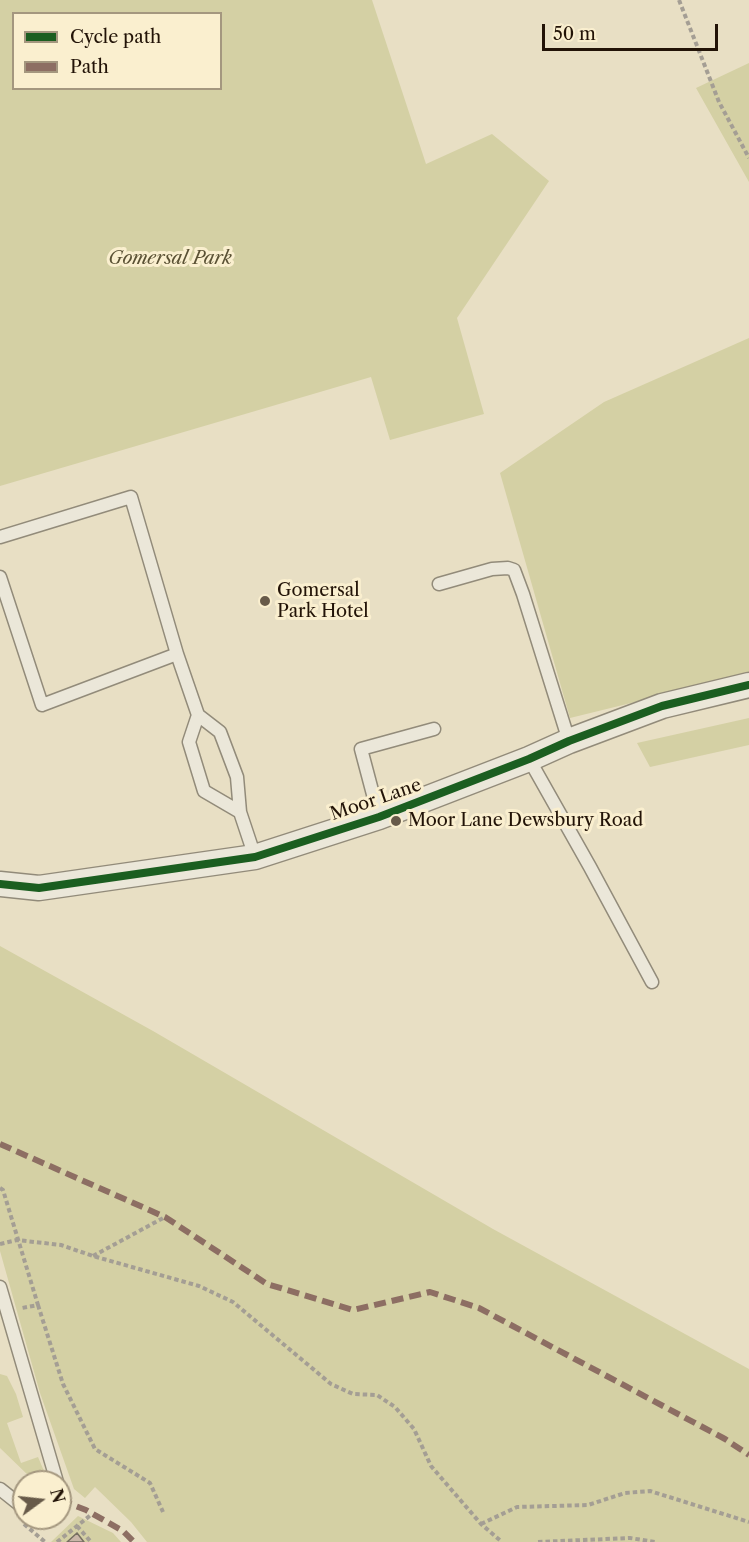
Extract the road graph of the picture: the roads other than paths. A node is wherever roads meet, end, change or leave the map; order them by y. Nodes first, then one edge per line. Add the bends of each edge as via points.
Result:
1 (0, 537) edge
2 (0, 577) edge
3 (439, 584) dead end
4 (177, 654) junction
5 (749, 685) edge
6 (198, 716) junction
7 (434, 729) dead end
8 (569, 741) junction
9 (529, 759) junction
10 (240, 812) junction
11 (379, 817) junction
12 (255, 857) junction
13 (0, 884) edge
14 (652, 982) dead end
15 (0, 1287) edge
16 (53, 1470) edge
17 (0, 1489) edge
18 (12, 1498) edge

1 - 4 lane via 130,497
2 - 4 lane via 42,705
3 - 8 lane via 492,569 514,570
4 - 6 lane
5 - 8 street, Moor Lane via 662,706
6 - 10 lane via 220,732 237,777
6 - 10 lane via 189,742 204,791
7 - 11 lane via 361,749
8 - 9 street, Moor Lane
9 - 11 street, Moor Lane
9 - 14 lane
10 - 12 lane
11 - 12 street, Moor Lane
12 - 13 street, Moor Lane via 39,888
15 - 16 lane
17 - 18 lane

